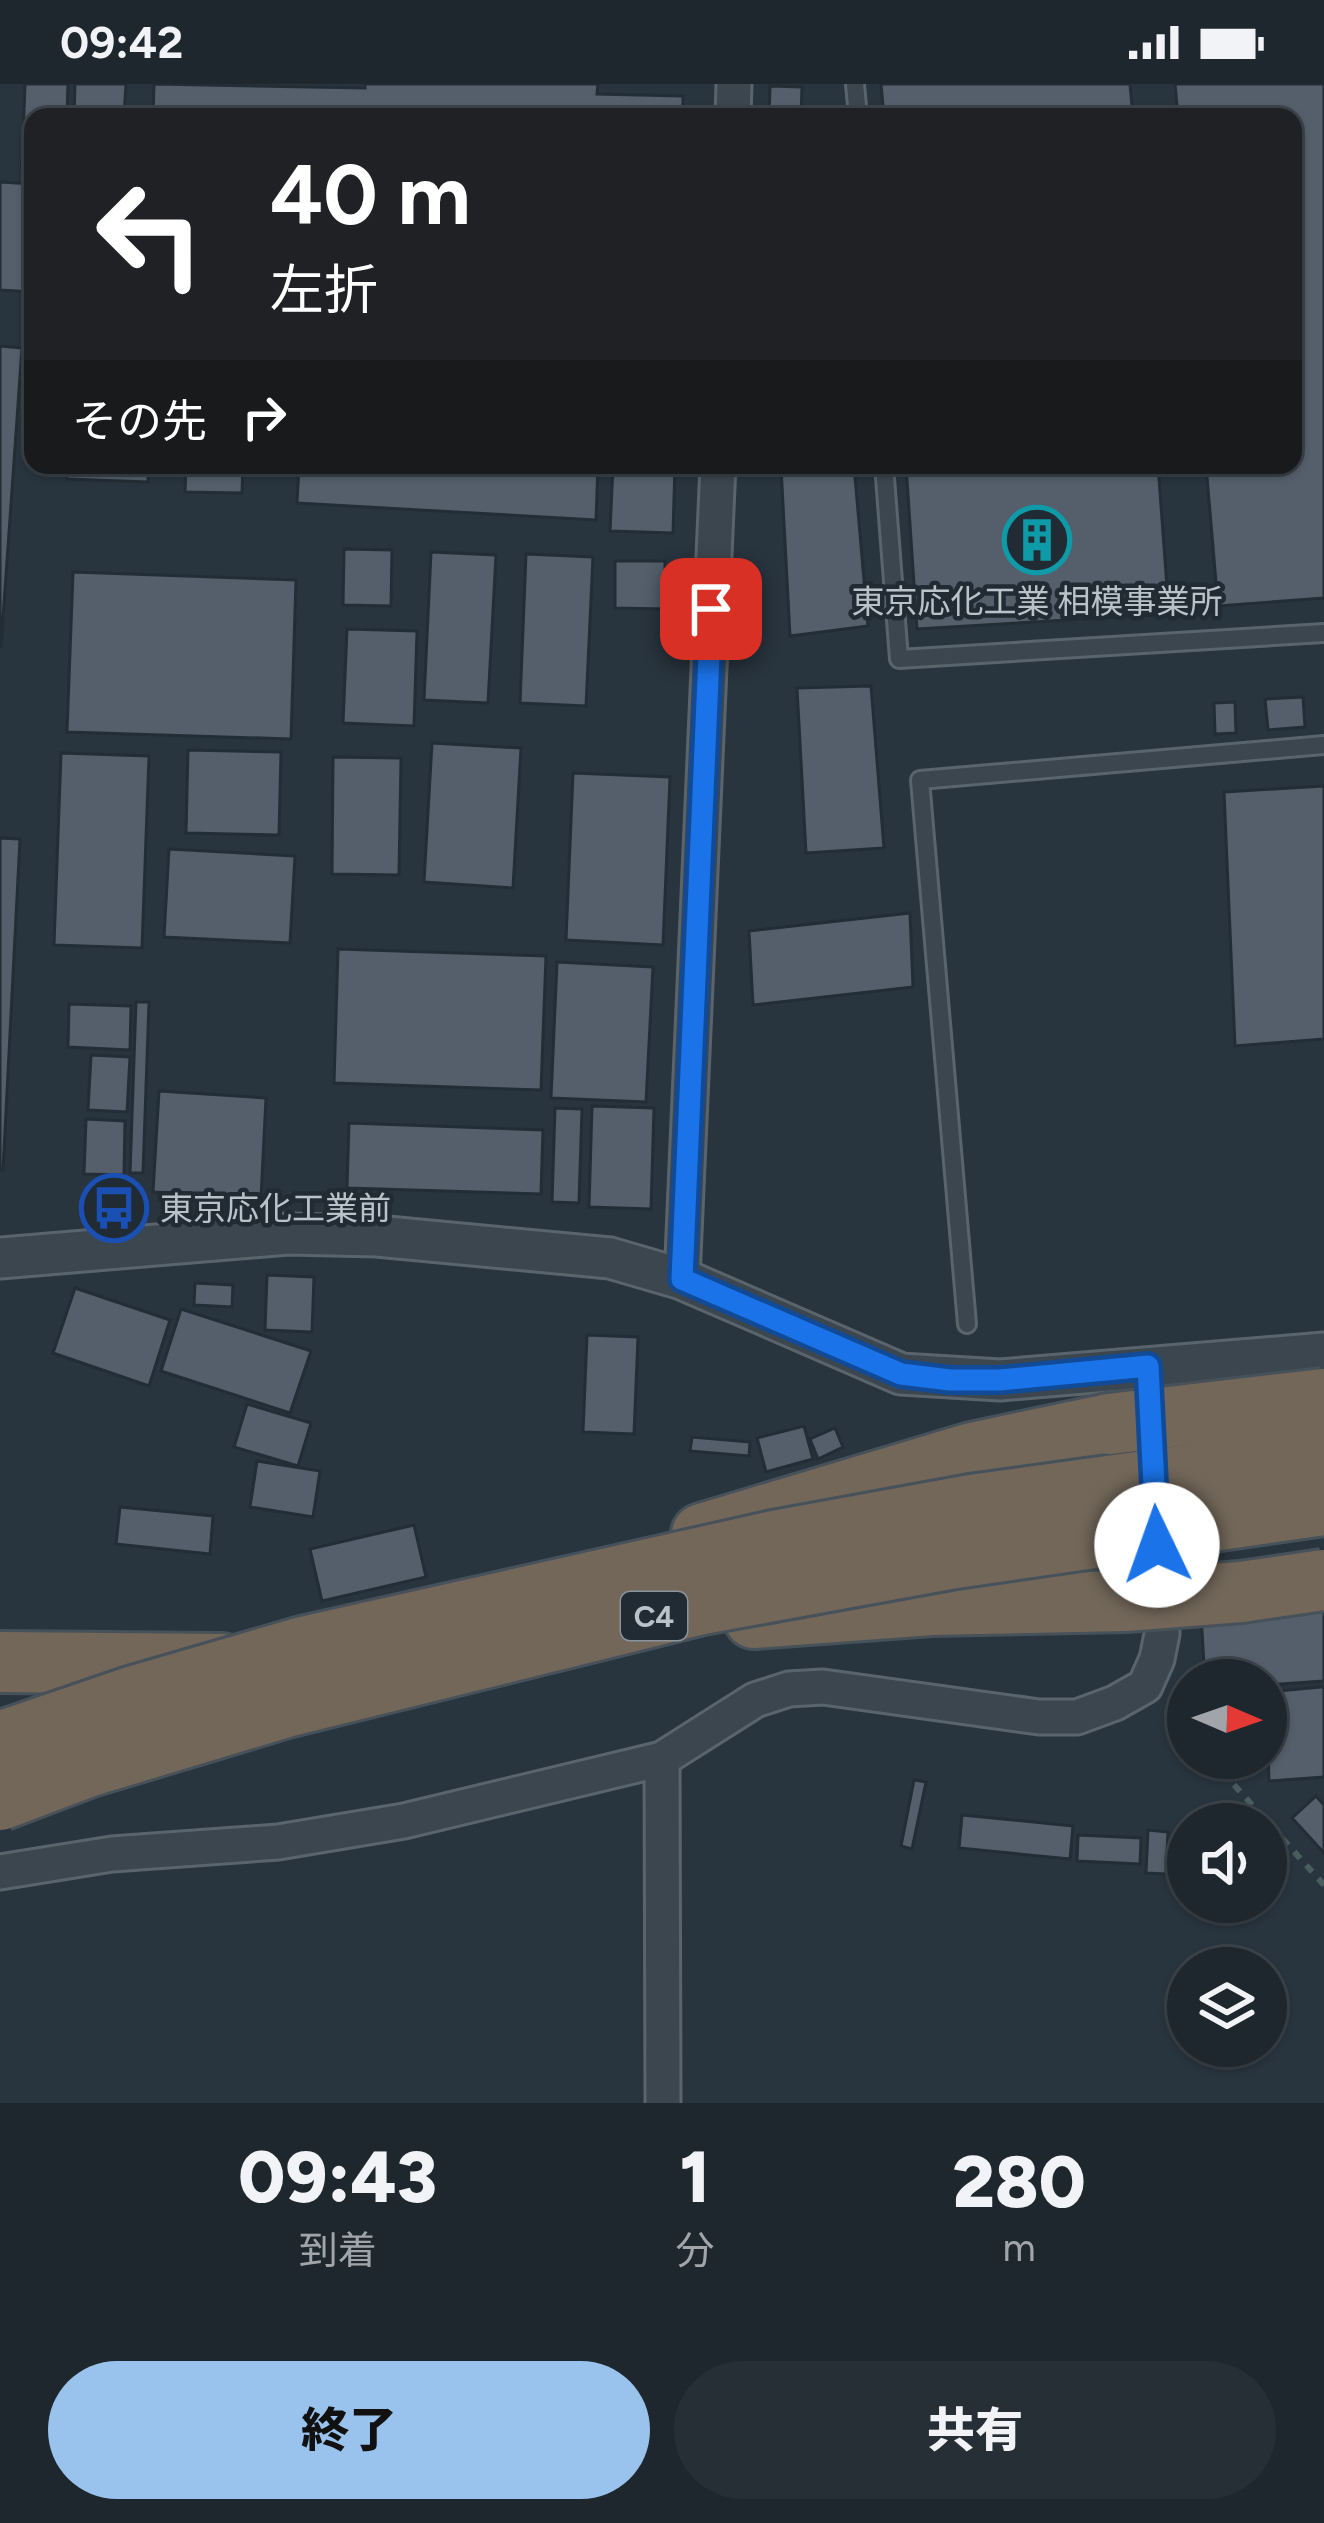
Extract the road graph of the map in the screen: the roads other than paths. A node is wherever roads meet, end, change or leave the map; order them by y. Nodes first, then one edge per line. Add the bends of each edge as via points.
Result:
1 (718, 474) edge
2 (885, 474) edge
3 (1324, 633) edge
4 (1324, 745) edge
5 (0, 1258) edge
6 (682, 1279) junction
7 (967, 1324) dead end
8 (1324, 1353) edge
9 (1148, 1366) junction
10 (1324, 1399) edge
11 (1324, 1456) edge
12 (1324, 1505) edge
13 (1324, 1580) edge
14 (0, 1662) edge
15 (241, 1664) junction
16 (0, 1711) edge
17 (0, 1742) edge
18 (99, 1742) junction
19 (662, 1759) junction
20 (0, 1762) edge
21 (0, 1800) edge
22 (0, 1872) edge
23 (663, 2103) edge

1 - 6 street
2 - 3 lane via 899,659
4 - 7 lane via 920,780
5 - 6 street via 288,1234 377,1236 610,1258
6 - 9 street via 901,1374 1000,1380
8 - 9 street
9 - 19 street via 1162,1634 1144,1686 1077,1717 789,1689 755,1700
10 - 15 highway, bridge via 1109,1424 972,1453 455,1610
11 - 17 highway, C4, bridge via 774,1541 303,1647
12 - 21 highway, C4, bridge via 702,1604 286,1707
13 - 18 highway, bridge via 1124,1600 787,1613 456,1661
14 - 15 highway
15 - 16 highway via 137,1696
17 - 18 highway
18 - 20 highway
19 - 22 street via 404,1821
19 - 23 street

